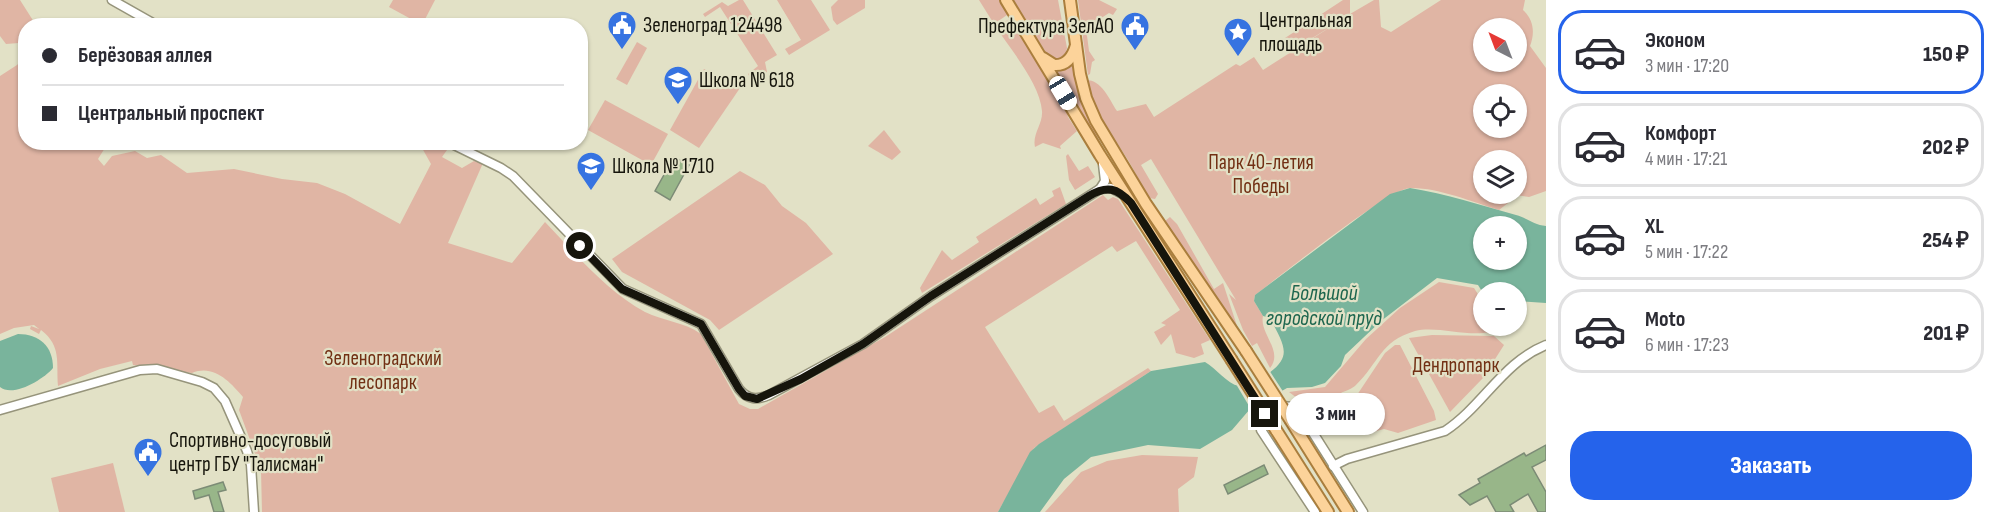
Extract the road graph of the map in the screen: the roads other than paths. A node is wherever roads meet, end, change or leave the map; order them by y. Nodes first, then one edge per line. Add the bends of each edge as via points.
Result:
1 (112, 0) edge
2 (1006, 0) edge
3 (1070, 1) edge
4 (144, 18) edge
5 (1077, 42) junction
6 (1038, 53) junction
7 (464, 150) edge
8 (1101, 155) junction
9 (1100, 189) junction
10 (1131, 203) junction
11 (1546, 345) edge
12 (0, 410) edge
13 (1333, 466) junction
14 (254, 512) edge
15 (1315, 512) edge
16 (1328, 512) edge
17 (1348, 512) edge
18 (1363, 512) edge

1 - 4 street
2 - 6 main road
3 - 5 main road
5 - 6 main road via 1064,64 1054,65
5 - 17 main road, bridge via 1080,74 1096,121
6 - 8 main road
7 - 9 street via 513,177 622,289 701,324 739,389 745,396 757,399 863,344
8 - 9 street via 1105,176
8 - 10 main road
9 - 10 street via 1116,189
10 - 16 main road, bridge
11 - 13 street via 1514,364 1445,431
12 - 14 street via 140,370 157,369 202,382 214,388 225,401 248,451
13 - 15 street via 1298,409 1283,406 1272,410 1263,420 1261,430
13 - 18 street

